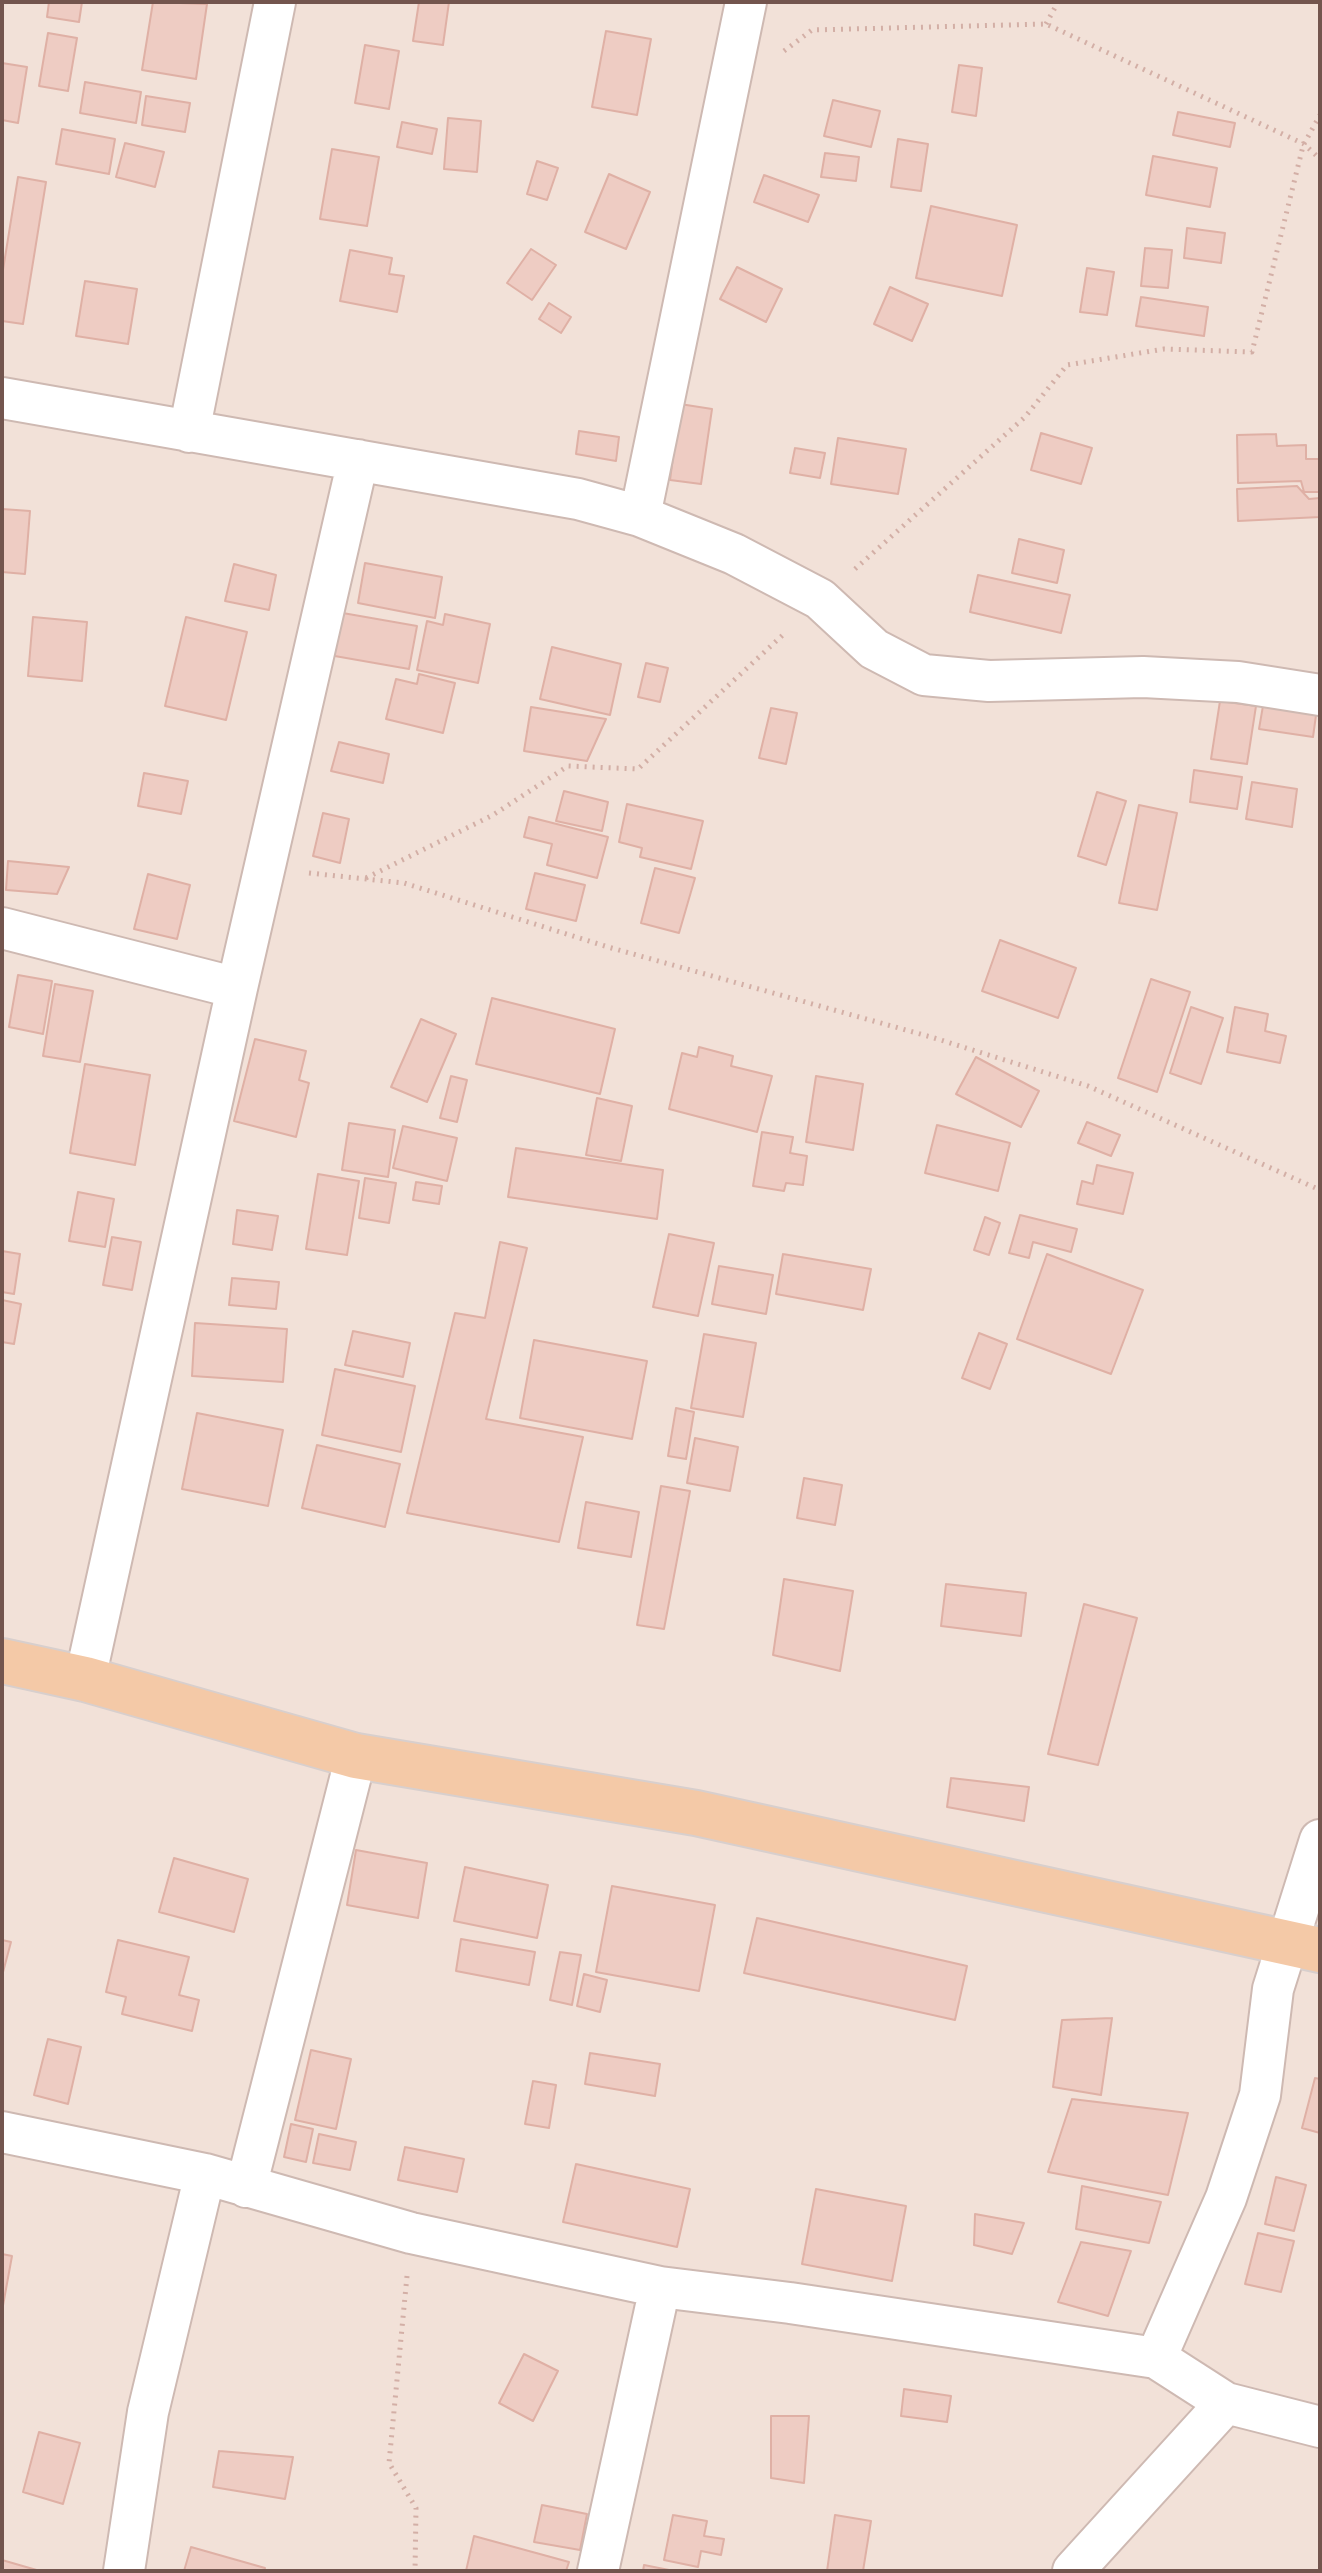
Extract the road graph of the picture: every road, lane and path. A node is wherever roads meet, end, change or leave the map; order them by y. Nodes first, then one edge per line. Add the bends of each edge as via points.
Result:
1 (275, 2) edge
2 (746, 2) edge
3 (1058, 2) edge
4 (1046, 24) junction
5 (726, 95) junction
6 (1320, 115) edge
7 (1304, 143) junction
8 (1320, 159) edge
9 (2, 398) edge
10 (189, 432) junction
11 (358, 460) junction
12 (640, 516) junction
13 (820, 599) junction
14 (1320, 695) edge
15 (266, 870) junction
16 (366, 878) junction
17 (2, 928) edge
18 (237, 988) junction
19 (1320, 1190) edge
20 (2, 1661) edge
21 (85, 1679) junction
22 (356, 1756) junction
23 (1320, 1840) edge
24 (1305, 1946) edge
25 (2, 2132) edge
26 (205, 2174) junction
27 (246, 2187) junction
28 (411, 2233) junction
29 (660, 2287) junction
30 (1156, 2358) junction
31 (1226, 2403) junction
32 (1320, 2427) edge
33 (124, 2571) edge
34 (415, 2571) edge
35 (598, 2571) edge
36 (1073, 2571) edge

1 - 10 street
2 - 5 street
3 - 4 path
4 - 5 path via 812,30
4 - 7 path
5 - 12 street
6 - 7 path
7 - 8 path
7 - 13 path via 1252,352 1164,349 1067,365 1025,417
9 - 10 street
10 - 11 street
11 - 12 street via 578,499
11 - 15 street
12 - 13 street via 734,554
13 - 14 street via 874,649 924,675 989,681 1143,677 1238,682
13 - 16 path via 638,769 568,766 493,815
15 - 16 path
15 - 18 street
16 - 19 path via 404,883 1088,1086
17 - 18 street
18 - 21 street
20 - 21 main road
21 - 22 main road
22 - 24 main road via 696,1813
22 - 27 street
23 - 24 street
24 - 30 street via 1273,1989 1260,2095 1226,2198
25 - 26 street
26 - 27 street
26 - 33 street via 148,2412
27 - 28 street
28 - 29 street
28 - 34 path via 389,2463 416,2508
29 - 30 street
29 - 35 street
30 - 31 street
31 - 32 street
31 - 36 street

